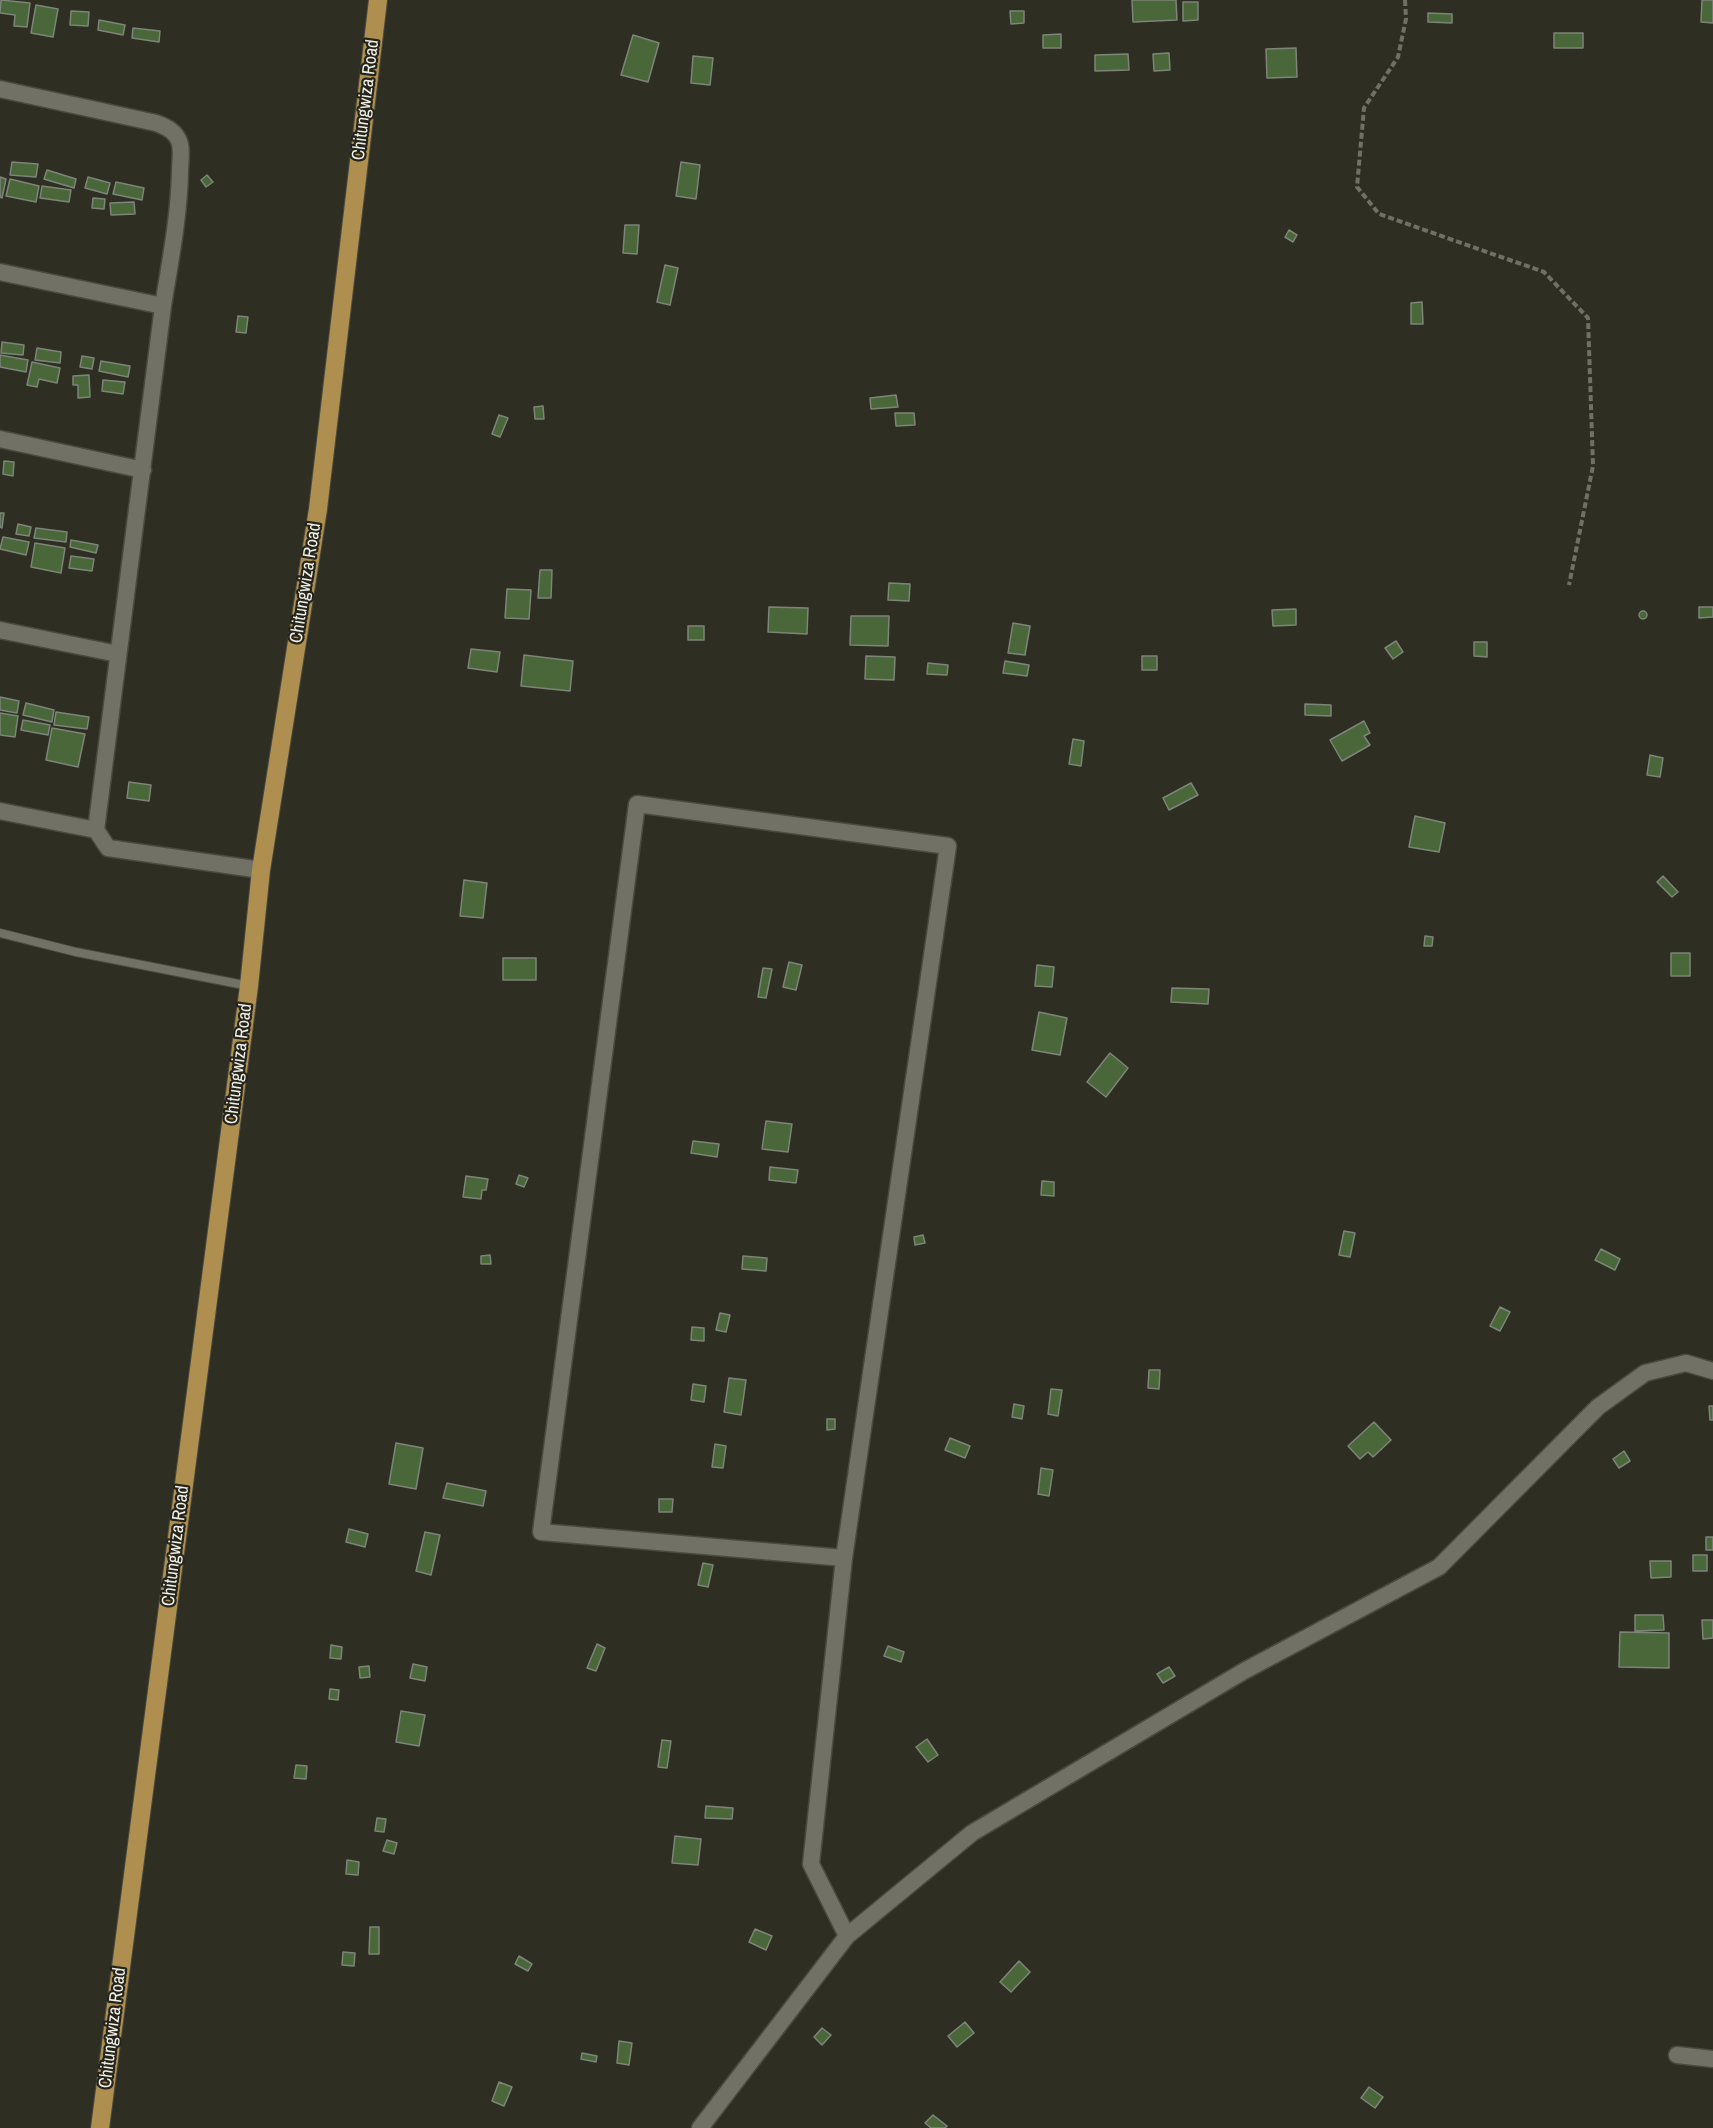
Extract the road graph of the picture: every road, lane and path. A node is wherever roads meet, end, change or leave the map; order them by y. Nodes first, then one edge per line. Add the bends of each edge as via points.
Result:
1 (378, 0) edge
2 (1405, 0) edge
3 (0, 89) edge
4 (0, 272) edge
5 (163, 306) junction
6 (0, 439) edge
7 (143, 470) junction
8 (1569, 585) dead end
9 (0, 630) edge
10 (118, 654) junction
11 (0, 811) edge
12 (96, 830) junction
13 (261, 870) junction
14 (0, 933) edge
15 (249, 986) junction
16 (1713, 1371) edge
17 (844, 1558) junction
18 (848, 1936) junction
19 (1677, 2055) dead end
20 (1713, 2059) edge
21 (100, 2128) edge
22 (700, 2128) edge

1 - 13 main road, Chitungwiza Road via 318,510
2 - 8 path via 1406,20 1398,57 1364,108 1357,187 1379,214 1544,272 1588,318 1593,466
3 - 5 street via 156,123 175,134 180,143 180,182
4 - 5 street
5 - 7 street
6 - 7 street
7 - 10 street
9 - 10 street
10 - 12 street
11 - 12 street
12 - 13 street via 108,848
13 - 15 main road, Chitungwiza Road
14 - 15 lane
15 - 21 main road, Chitungwiza Road
16 - 18 street via 1686,1363 1645,1373 1598,1407 1438,1567 1244,1671 972,1833
17 - 17 street via 948,846 636,804 541,1532
17 - 18 street via 811,1864
18 - 22 street
19 - 20 street

